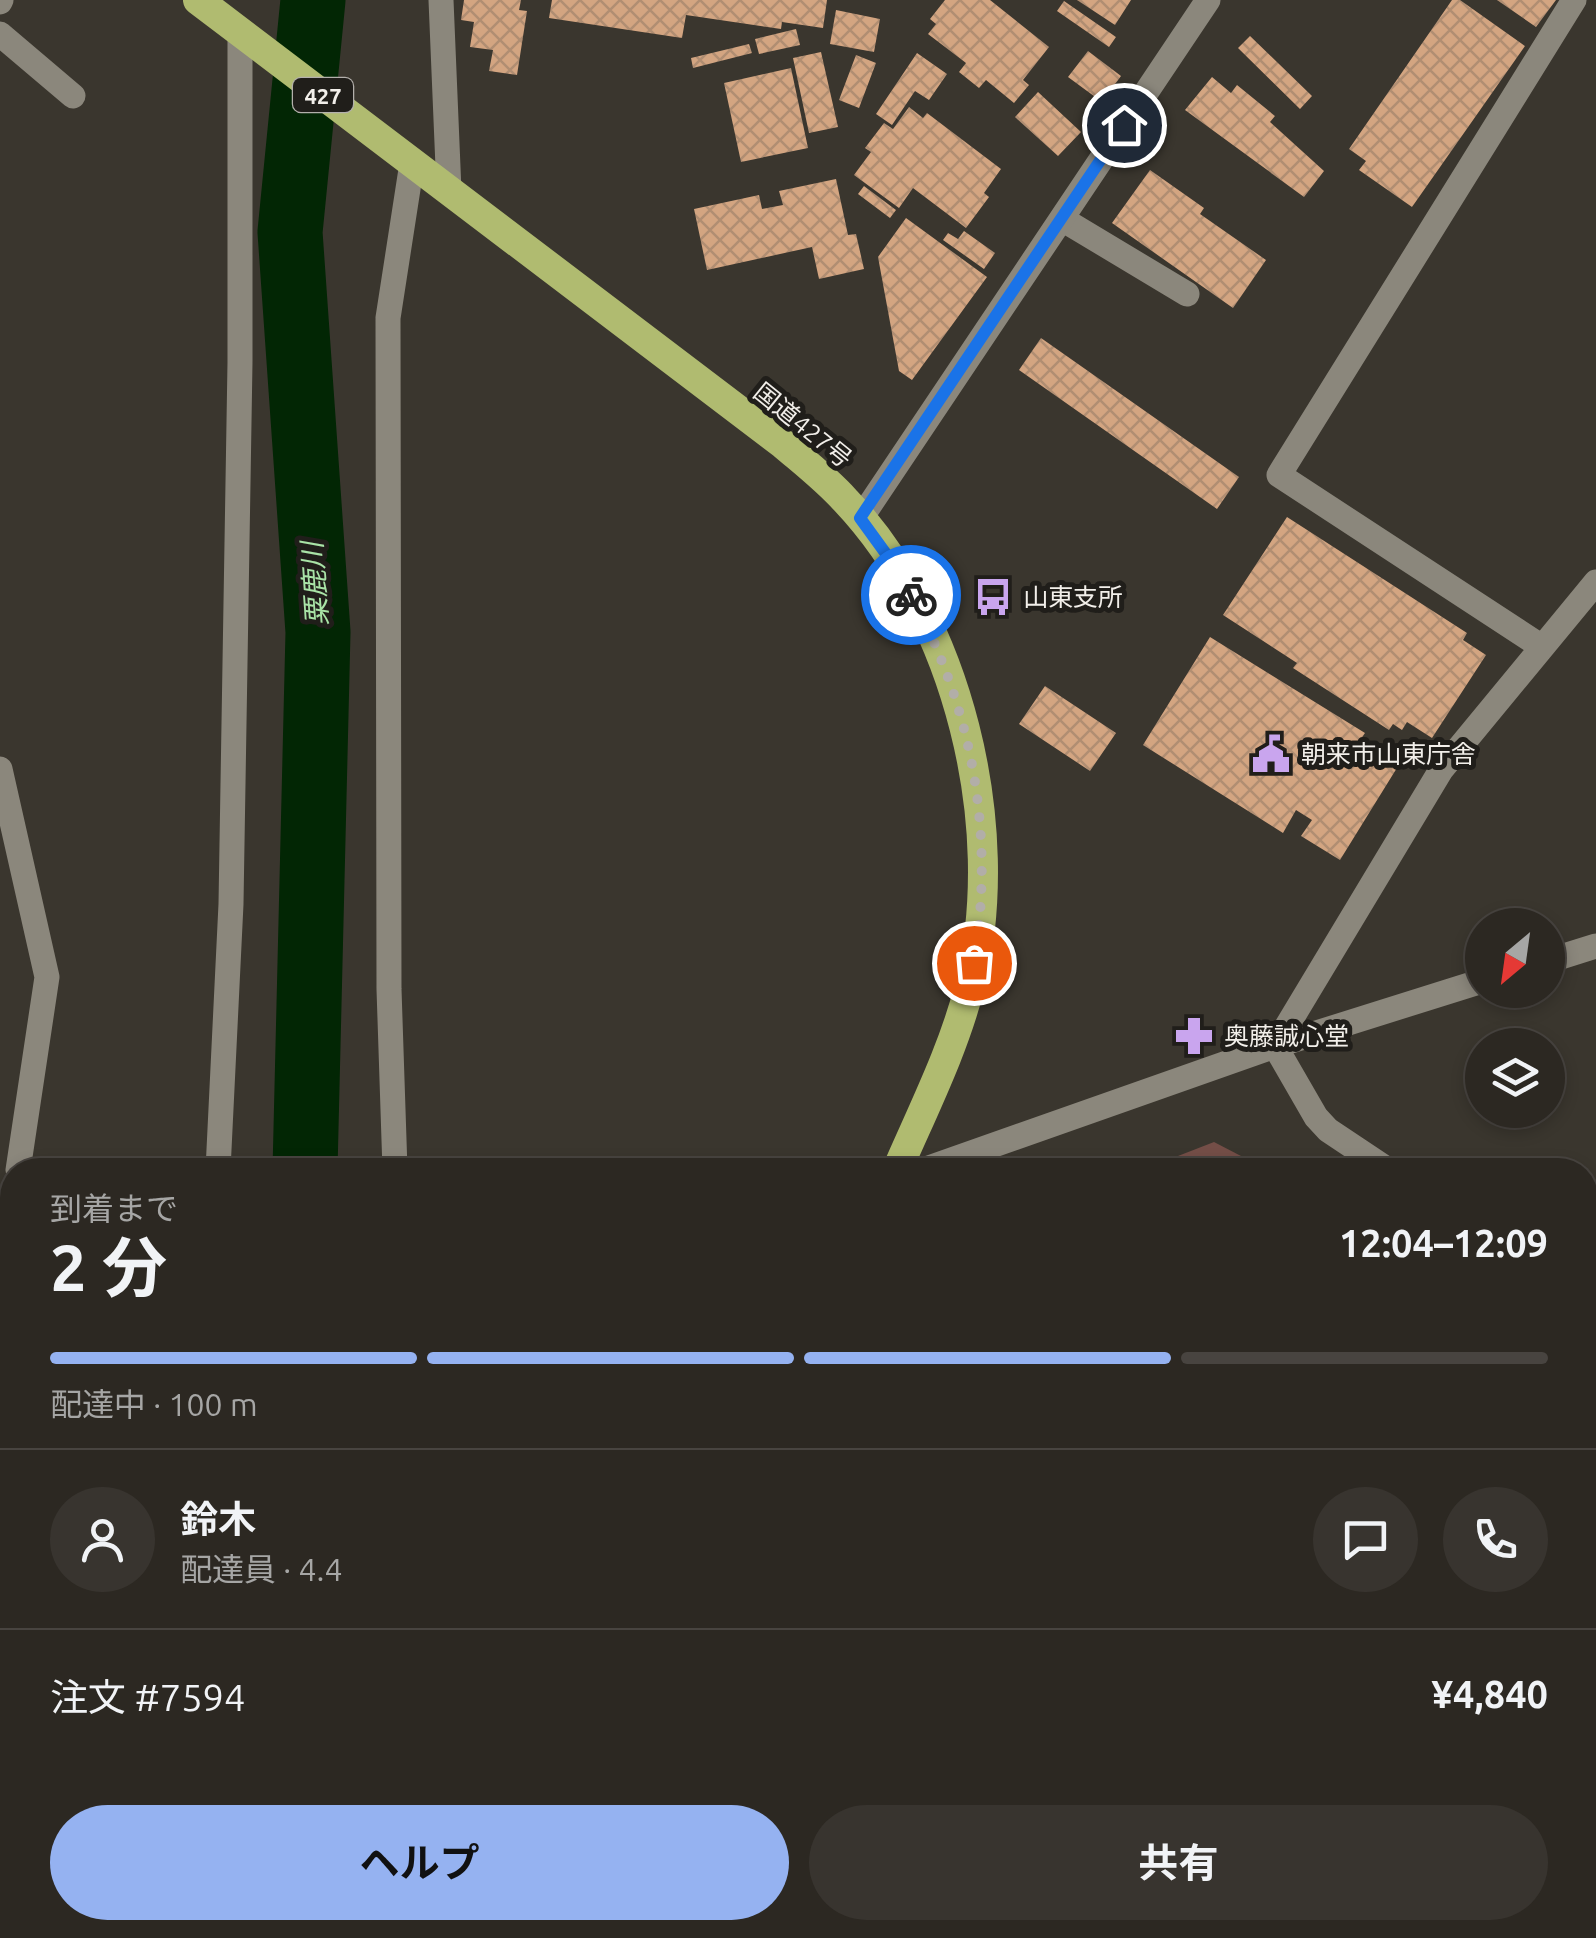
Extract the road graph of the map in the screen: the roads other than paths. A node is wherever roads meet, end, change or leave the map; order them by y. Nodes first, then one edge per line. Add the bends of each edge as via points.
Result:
1 (198, 0) edge
2 (441, 0) edge
3 (1208, 0) edge
4 (1574, 0) edge
5 (0, 34) edge
6 (246, 37) junction
7 (73, 96) dead end
8 (403, 156) junction
9 (450, 191) junction
10 (1062, 219) junction
11 (1186, 294) dead end
12 (860, 518) junction
13 (1596, 582) edge
14 (1542, 646) junction
15 (0, 769) edge
16 (1596, 946) edge
17 (1565, 956) edge
18 (1465, 987) edge
19 (1275, 1046) junction
20 (20, 1158) edge
21 (219, 1158) edge
22 (395, 1158) edge
23 (902, 1158) edge
24 (957, 1158) edge
25 (1370, 1158) edge

1 - 6 highway, 国道427号 / 427
2 - 9 street
3 - 10 street
4 - 14 street via 1279,475
5 - 7 street
6 - 8 highway, 国道427号 / 427
6 - 21 street via 230,904
8 - 9 highway, 国道427号 / 427
8 - 22 street via 388,318
9 - 12 highway, 国道427号 / 427 via 782,444
10 - 11 street
10 - 12 street
12 - 23 highway, 国道427号 / 427 via 897,569 935,642 964,723 980,810 982,898 970,984
13 - 14 street
14 - 19 street via 1441,770
15 - 20 street via 47,977
16 - 17 street
18 - 19 street
19 - 24 street
19 - 25 street via 1316,1117

